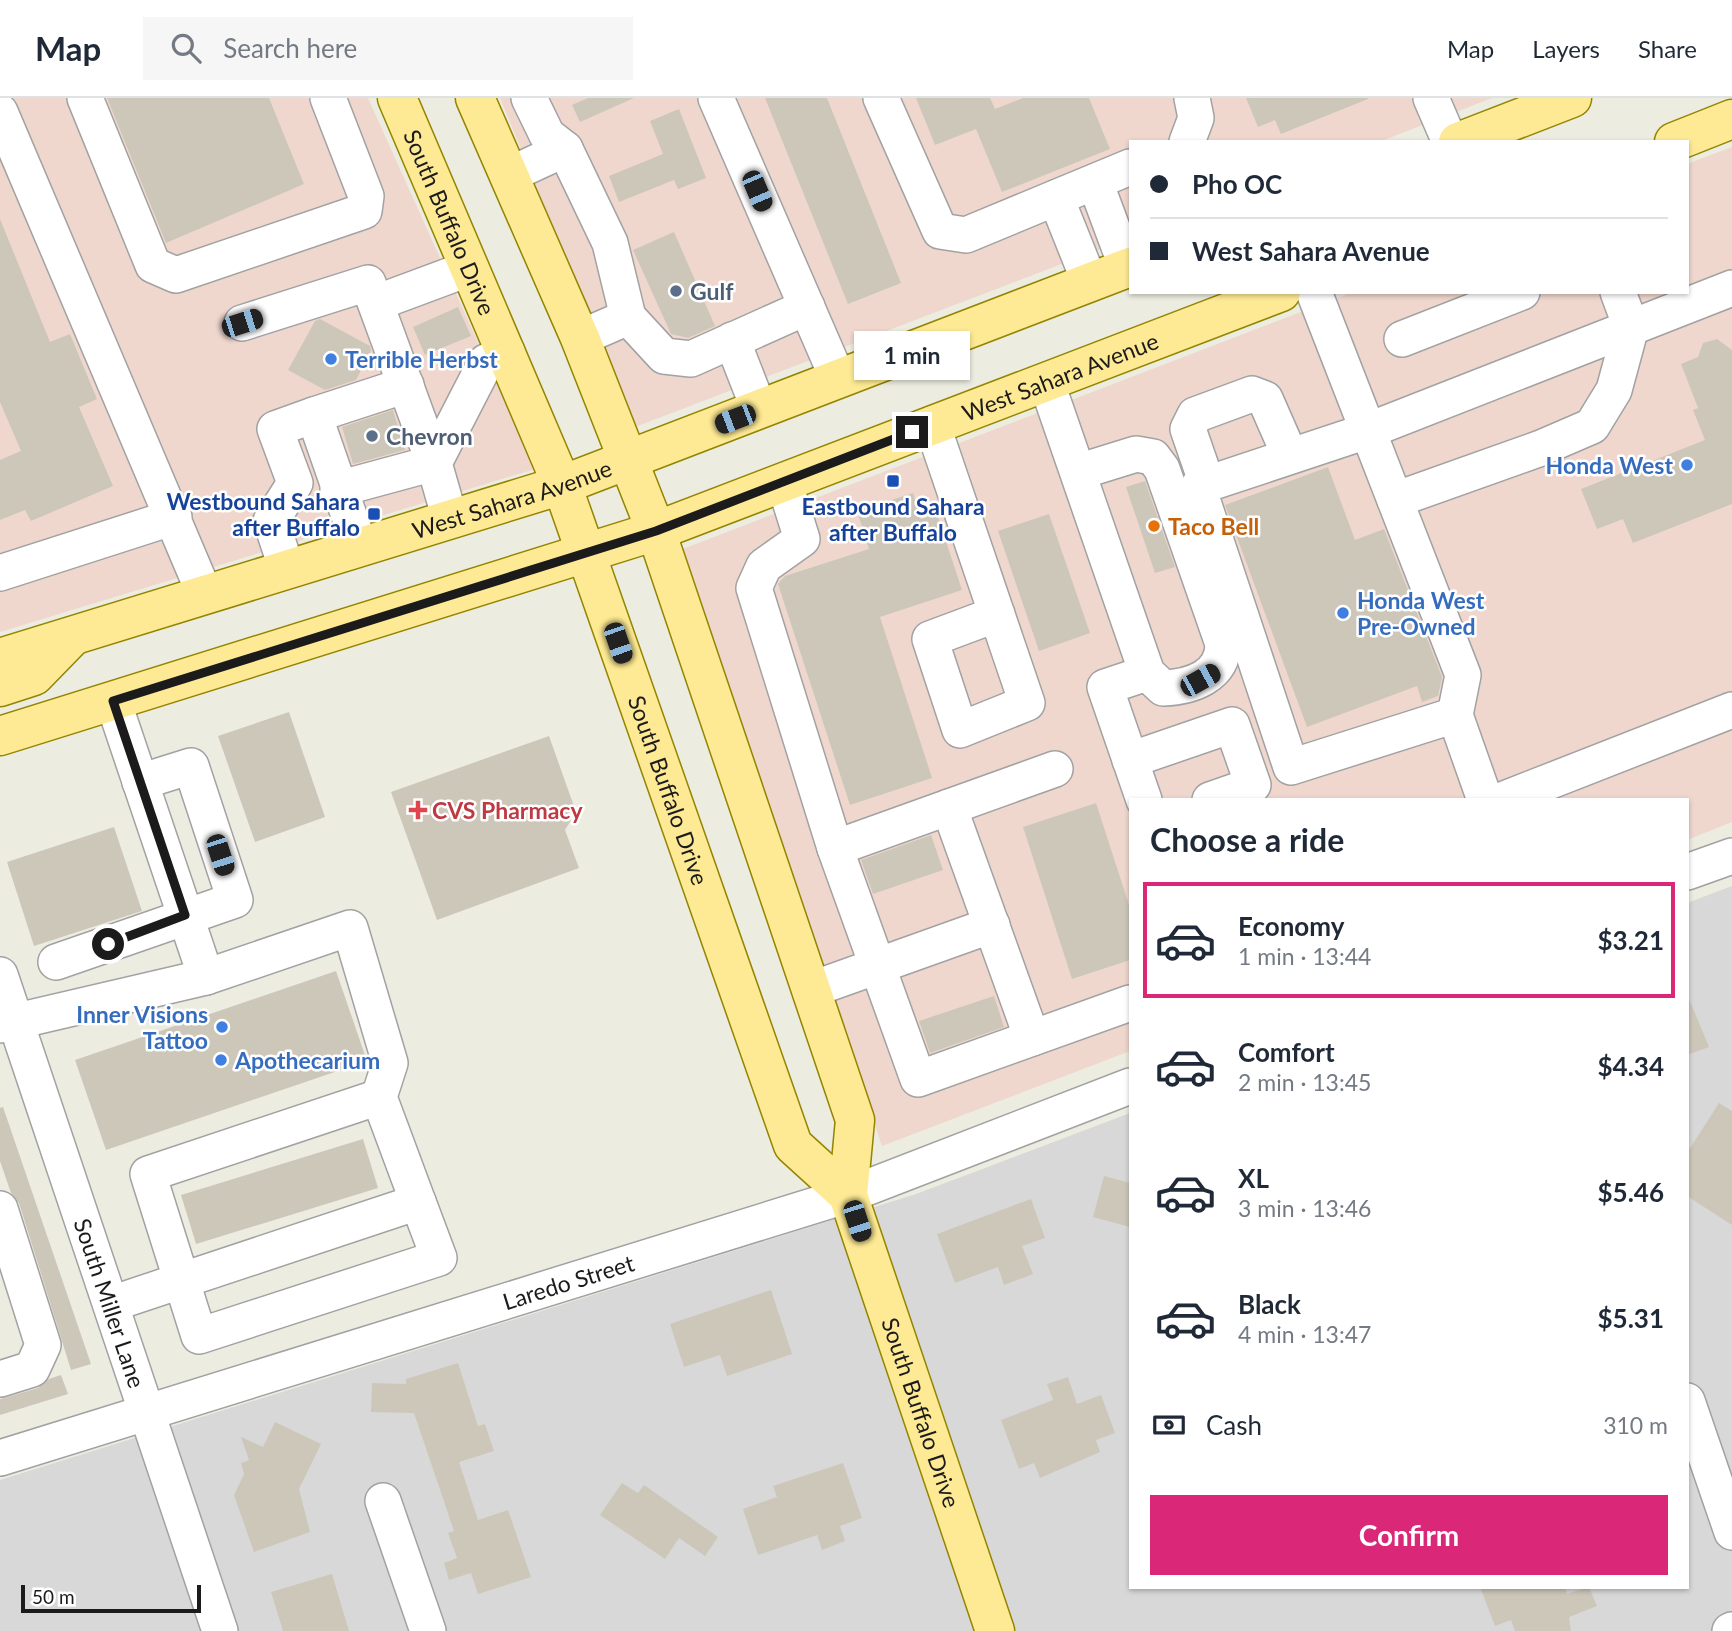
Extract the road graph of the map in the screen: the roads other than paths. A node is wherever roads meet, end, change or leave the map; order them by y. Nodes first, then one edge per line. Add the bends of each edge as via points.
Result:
1 (85, 98) edge
2 (328, 98) edge
3 (397, 98) edge
4 (475, 98) edge
5 (716, 98) edge
6 (881, 98) edge
7 (1192, 98) edge
8 (1431, 98) edge
9 (1572, 98) edge
10 (537, 101) edge
11 (0, 112) edge
12 (1732, 119) edge
13 (1188, 140) edge
14 (1449, 140) edge
15 (1463, 140) edge
16 (1679, 140) edge
17 (565, 149) junction
18 (1129, 167) edge
19 (509, 175) junction
20 (1095, 182) junction
21 (1056, 198) junction
22 (470, 268) junction
23 (1129, 268) edge
24 (1090, 283) junction
25 (1732, 288) edge
26 (1276, 294) edge
27 (1315, 294) edge
28 (1517, 294) edge
29 (1619, 294) edge
30 (376, 303) junction
31 (807, 307) junction
32 (628, 317) junction
33 (242, 323) dead end
34 (1631, 327) junction
35 (580, 338) junction
36 (1402, 339) dead end
37 (732, 340) junction
38 (507, 352) junction
39 (838, 379) junction
40 (1046, 381) junction
41 (406, 385) junction
42 (759, 410) junction
43 (314, 415) junction
44 (932, 424) junction
45 (1367, 431) junction
46 (1290, 456) junction
47 (629, 460) junction
48 (434, 463) junction
49 (1078, 472) junction
50 (784, 482) junction
51 (1207, 484) junction
52 (562, 485) junction
53 (338, 489) junction
54 (1395, 500) junction
55 (174, 517) junction
56 (450, 520) junction
57 (656, 531) junction
58 (360, 547) junction
59 (587, 554) junction
60 (287, 570) junction
61 (0, 573) edge
62 (205, 595) junction
63 (997, 614) dead end
64 (72, 636) junction
65 (0, 659) edge
66 (1147, 673) junction
67 (0, 687) edge
68 (113, 701) junction
69 (1732, 710) edge
70 (1455, 715) junction
71 (0, 736) edge
72 (1130, 760) junction
73 (1055, 769) dead end
74 (140, 782) junction
75 (1143, 798) edge
76 (1216, 798) edge
77 (1484, 798) edge
78 (1507, 798) edge
79 (949, 807) junction
80 (835, 848) junction
81 (1732, 856) edge
82 (1689, 872) edge
83 (185, 915) junction
84 (992, 925) junction
85 (56, 962) dead end
86 (877, 967) junction
87 (0, 975) edge
88 (206, 977) junction
89 (810, 990) junction
90 (1129, 1003) edge
91 (8, 1023) edge
92 (1032, 1038) junction
93 (1129, 1086) edge
94 (379, 1097) junction
95 (848, 1195) junction
96 (418, 1202) junction
97 (0, 1209) edge
98 (182, 1281) junction
99 (111, 1304) junction
100 (0, 1378) edge
101 (1689, 1407) edge
102 (147, 1411) junction
103 (0, 1458) edge
104 (383, 1501) dead end
105 (1732, 1532) edge
106 (220, 1631) edge
107 (428, 1631) edge
108 (995, 1631) edge

1 - 2 street via 153,265 176,275 364,211 366,195
3 - 22 main road, South Buffalo Drive
4 - 19 main road, South Buffalo Drive
5 - 31 street
6 - 21 street via 940,231 966,235
7 - 13 street via 1196,118
8 - 14 street
9 - 15 main road
10 - 17 street via 547,135
11 - 55 street
12 - 16 main road
17 - 19 street
17 - 32 street via 610,243
18 - 20 street
19 - 35 main road, South Buffalo Drive
20 - 21 street
20 - 23 street
21 - 24 street
22 - 30 street
22 - 38 main road, South Buffalo Drive
23 - 24 main road, West Sahara Avenue
24 - 39 main road, West Sahara Avenue
25 - 34 street
26 - 40 main road, West Sahara Avenue
27 - 45 street
28 - 36 street
29 - 34 street
30 - 33 street via 368,283
30 - 41 street
31 - 37 street
31 - 39 street
32 - 35 street
32 - 37 street via 664,356 691,359
34 - 45 street
34 - 54 street via 1614,390 1592,426
35 - 47 main road, South Buffalo Drive
37 - 42 street
38 - 48 street via 486,362
38 - 52 main road, South Buffalo Drive
39 - 42 main road, West Sahara Avenue
40 - 44 main road, West Sahara Avenue
40 - 49 street
41 - 43 street
41 - 48 street
42 - 47 main road, West Sahara Avenue
43 - 53 street
43 - 60 street via 275,429 295,483 271,521
44 - 50 main road, West Sahara Avenue
44 - 63 street
45 - 46 street
45 - 54 street
46 - 51 street
46 - 51 street via 1265,399 1252,394 1195,415 1188,429
47 - 52 main road, West Sahara Avenue
47 - 57 main road, South Buffalo Drive
48 - 53 street
48 - 56 street
49 - 66 street
49 - 66 street via 1136,454 1153,457 1162,469 1223,644 1223,659 1214,672 1200,680 1163,688
50 - 57 main road, West Sahara Avenue
50 - 80 street via 802,539 764,566 754,588
51 - 70 street via 1198,487 1291,767
52 - 56 main road, West Sahara Avenue
52 - 59 main road, South Buffalo Drive
53 - 58 street
54 - 70 street via 1463,675
55 - 61 street
55 - 62 street
56 - 58 main road, West Sahara Avenue
57 - 59 main road, West Sahara Avenue
57 - 89 main road, South Buffalo Drive
58 - 60 main road, West Sahara Avenue
59 - 68 main road, West Sahara Avenue
59 - 95 main road, South Buffalo Drive via 793,1145
60 - 62 main road, West Sahara Avenue
62 - 64 main road, West Sahara Avenue
64 - 65 main road, West Sahara Avenue
64 - 67 main road via 34,676
66 - 72 street via 1105,687
68 - 71 main road, West Sahara Avenue
68 - 74 street
69 - 78 street
70 - 77 street
72 - 75 street
72 - 76 street via 1232,724 1253,785
73 - 79 street
74 - 83 street
74 - 83 street via 191,766 235,900
79 - 80 street
79 - 84 street
80 - 86 street
81 - 82 street
83 - 85 street
83 - 88 street
84 - 86 street
84 - 92 street
86 - 89 street
86 - 92 street via 918,1079
87 - 91 street, South Miller Lane
88 - 91 street
88 - 94 street via 350,929 390,1063
89 - 95 main road, South Buffalo Drive via 855,1120
90 - 92 street
91 - 99 street, South Miller Lane
93 - 95 street, Laredo Street
94 - 96 street
94 - 98 street via 148,1174
95 - 102 street, Laredo Street
95 - 108 main road, South Buffalo Drive
96 - 98 street
96 - 98 street via 439,1258 199,1336
97 - 100 street via 43,1345 32,1368
98 - 99 street
99 - 102 street, South Miller Lane
101 - 105 street
102 - 103 street, Laredo Street
102 - 106 street, South Miller Lane
104 - 107 street

